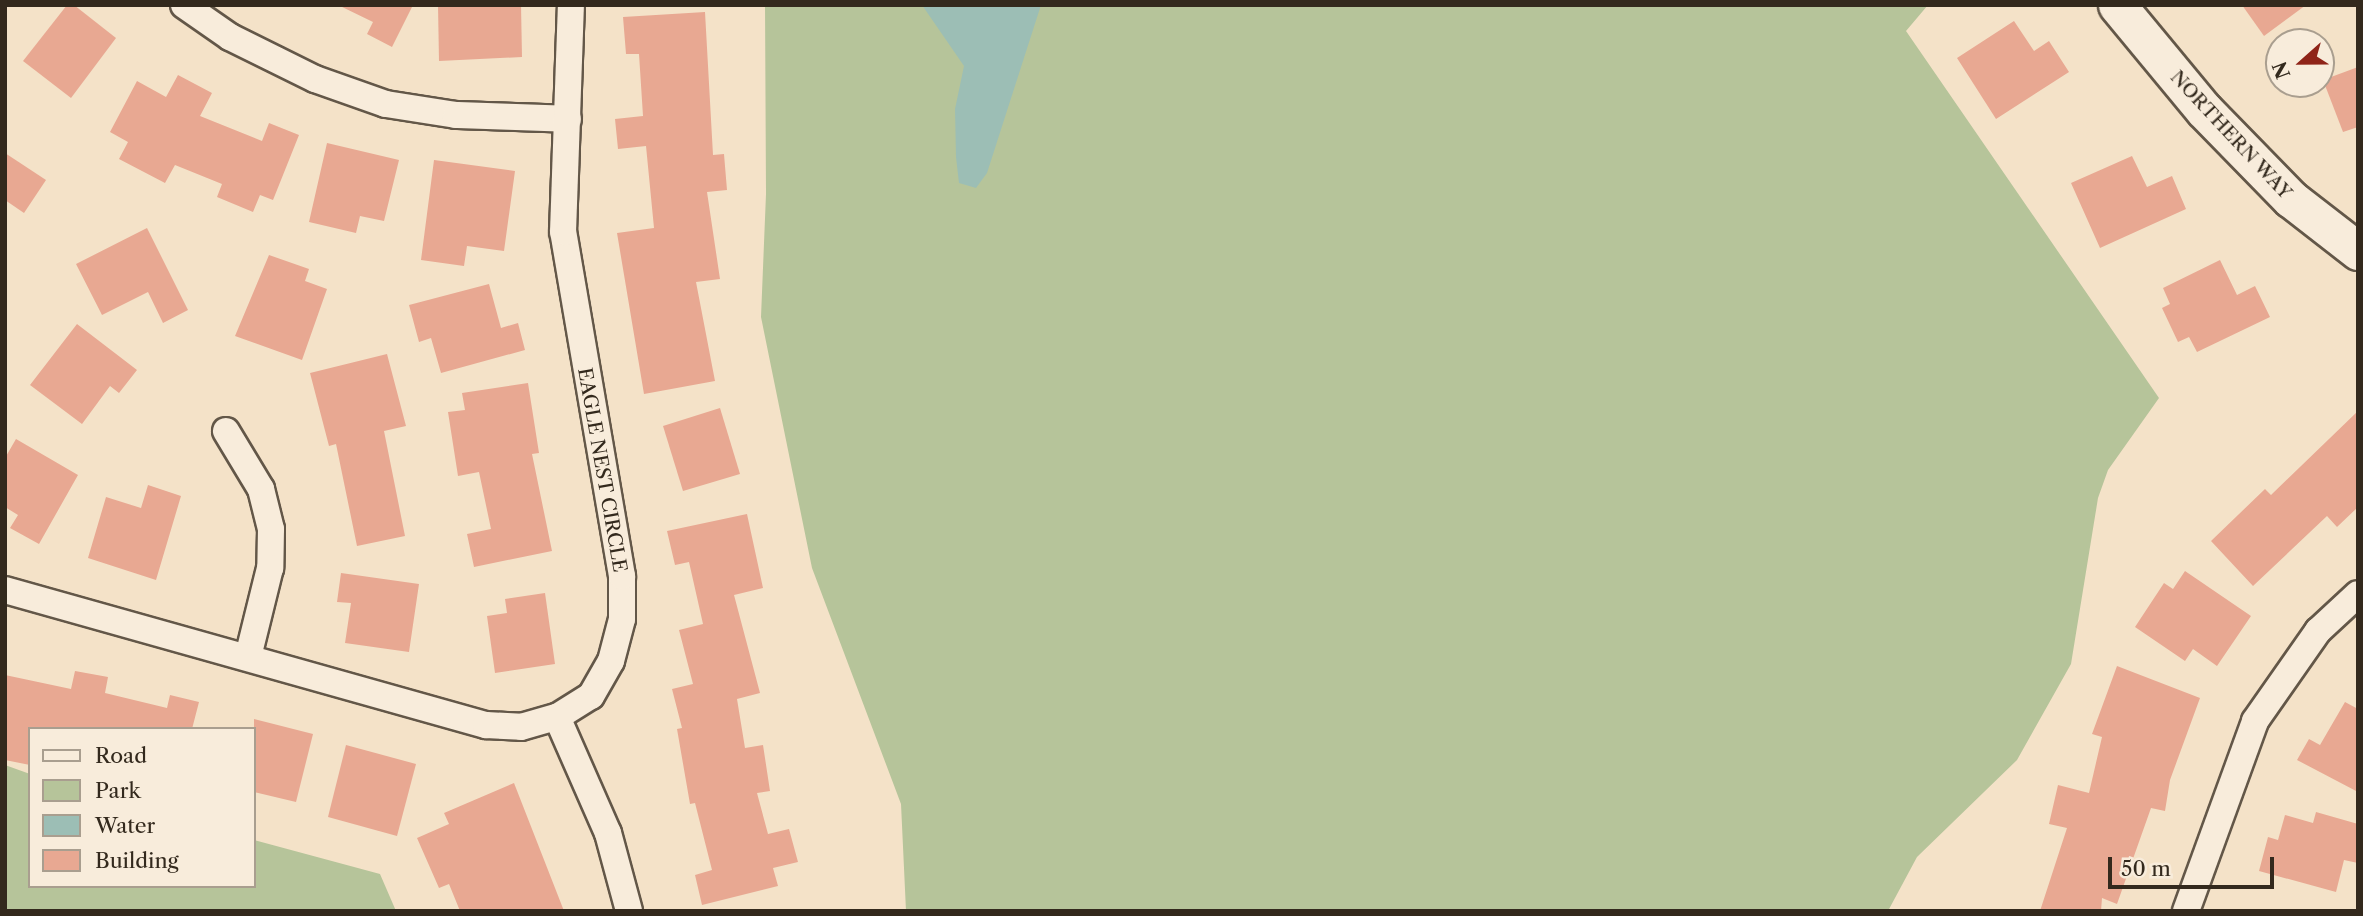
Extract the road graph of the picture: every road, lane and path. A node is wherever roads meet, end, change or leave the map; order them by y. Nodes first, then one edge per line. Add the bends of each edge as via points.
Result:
1 (184, 5) edge
2 (571, 5) edge
3 (2117, 5) edge
4 (568, 119) junction
5 (2358, 251) edge
6 (226, 431) dead end
7 (5, 590) edge
8 (2356, 598) edge
9 (248, 657) junction
10 (557, 717) junction
11 (629, 911) edge
12 (2186, 911) edge

1 - 4 street via 230,37 315,79 386,104 456,115
2 - 4 street, EAGLE NEST CIRCLE
3 - 5 street, NORTHERN WAY via 2204,110 2271,179
4 - 10 street, EAGLE NEST CIRCLE via 563,232 570,298 622,576 622,619 611,661 591,696
6 - 9 street via 261,489 271,529 270,568
7 - 9 street, EAGLE NEST CIRCLE
8 - 12 street via 2318,631 2255,722
9 - 10 street, EAGLE NEST CIRCLE via 485,725 521,727
10 - 11 street via 608,833

